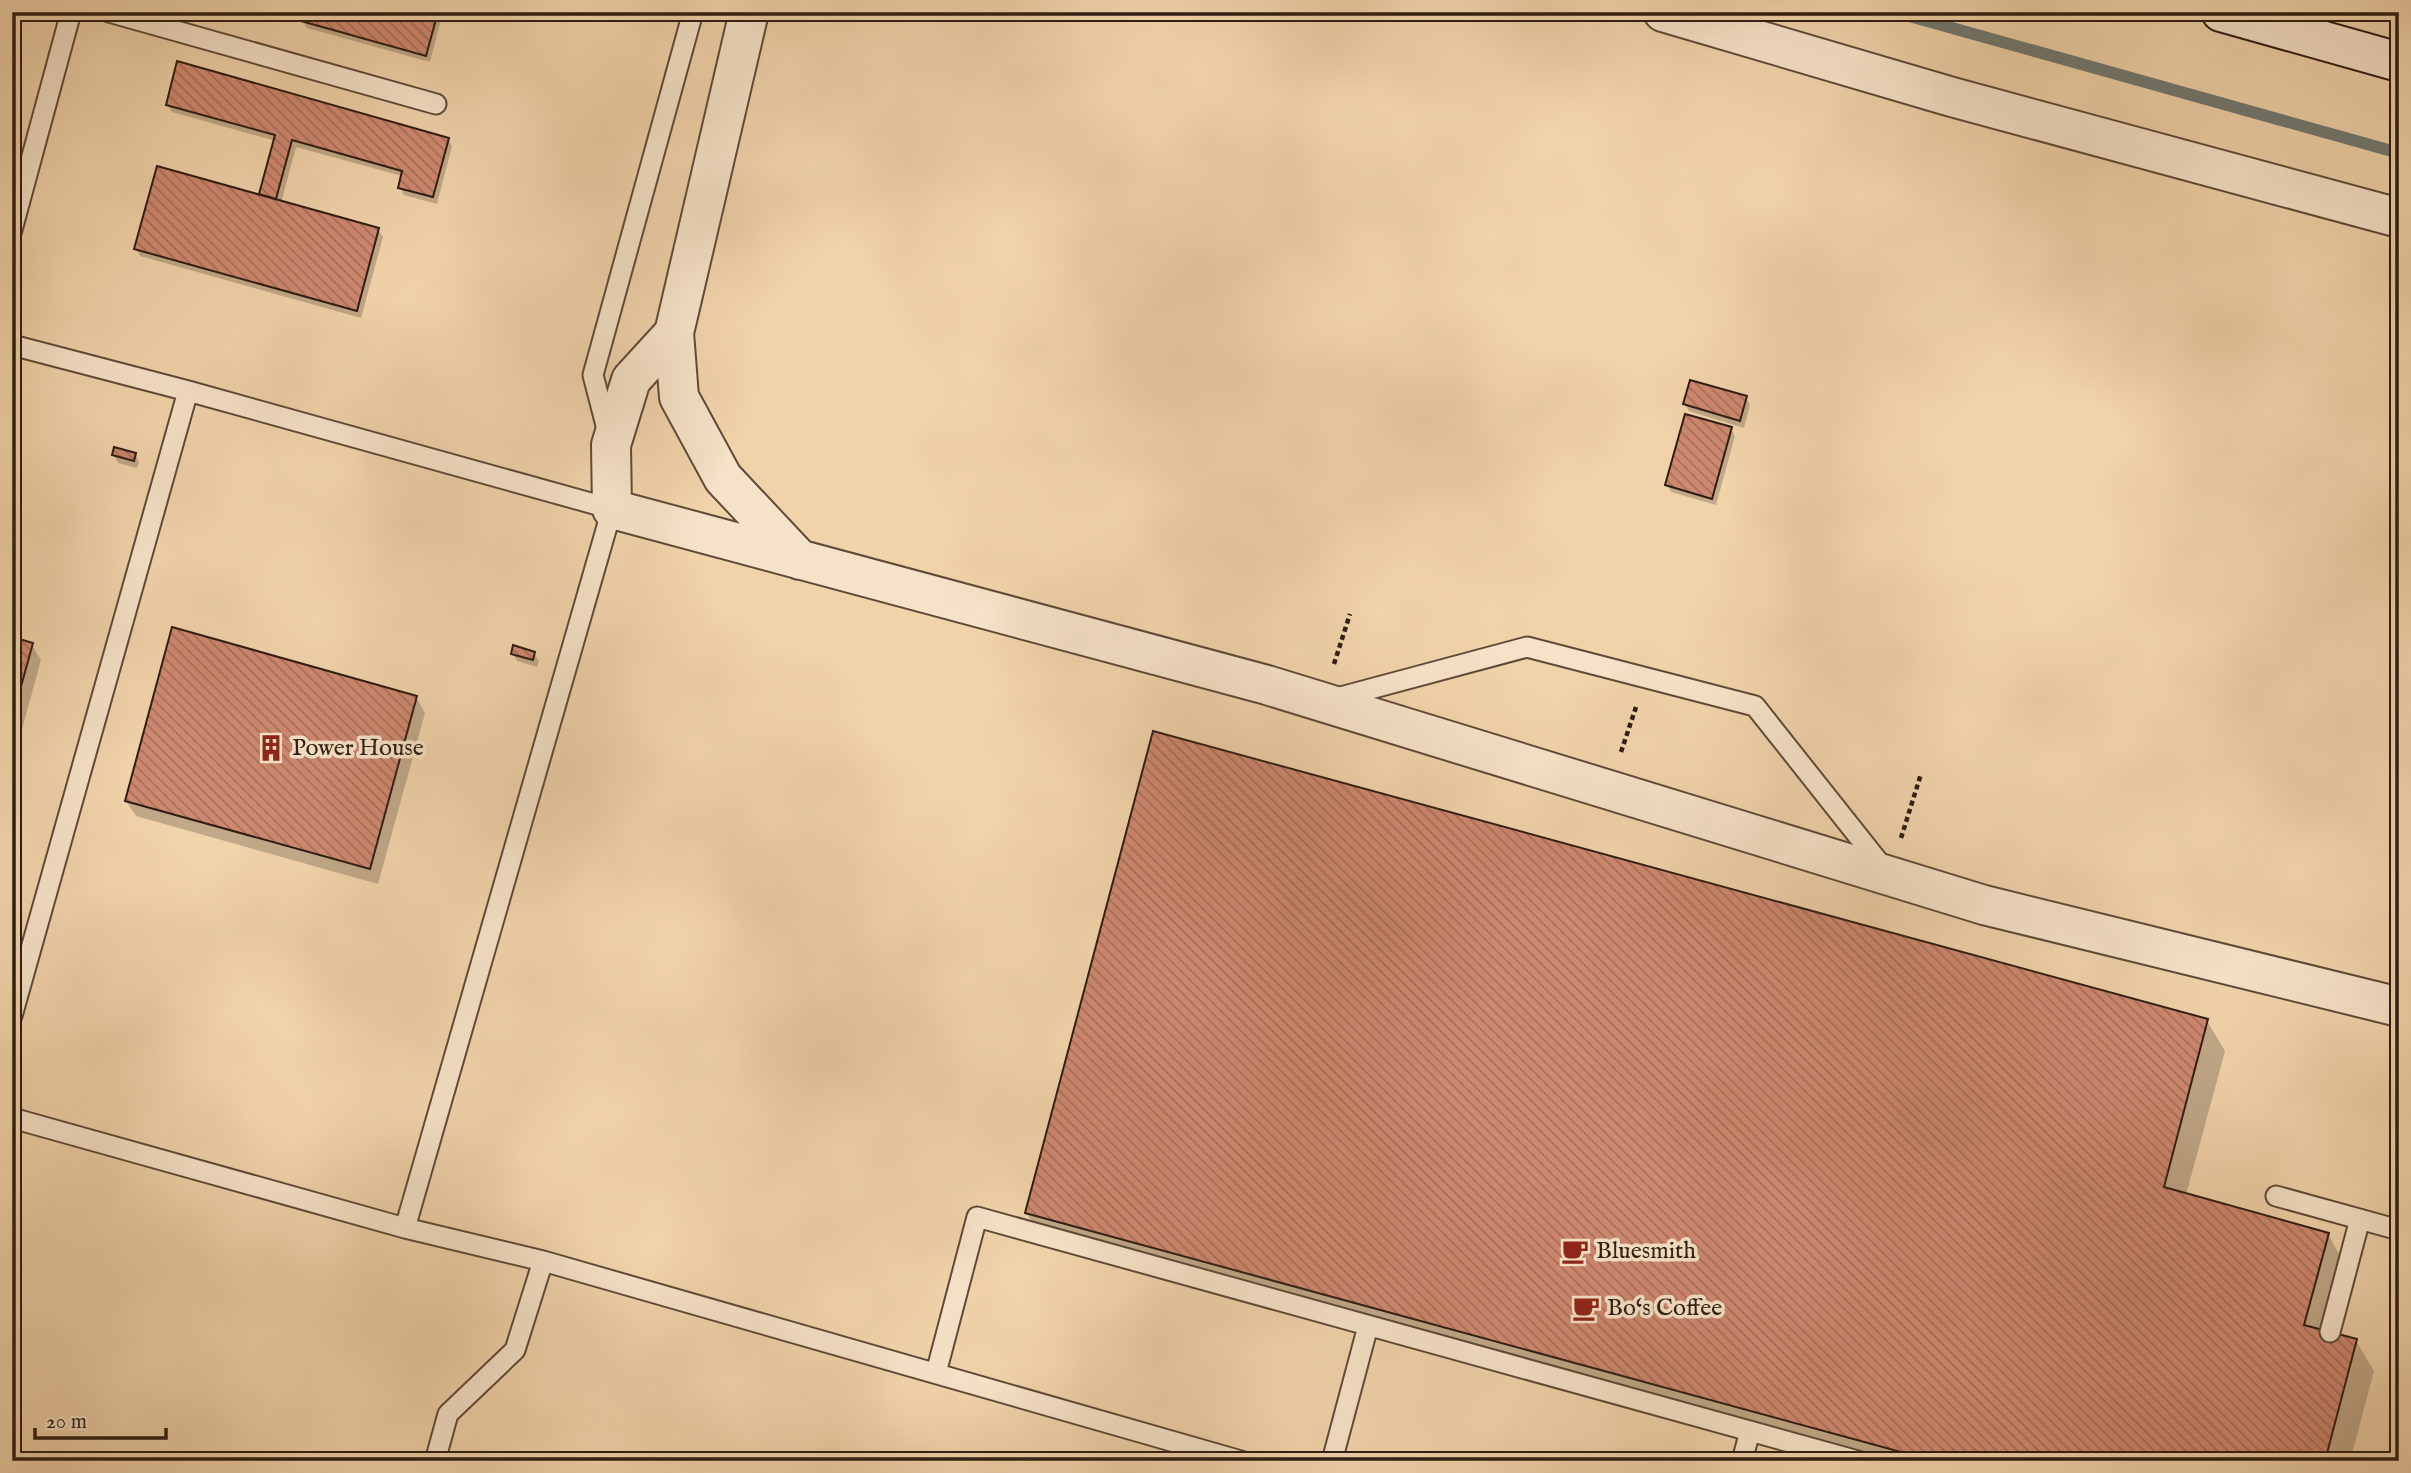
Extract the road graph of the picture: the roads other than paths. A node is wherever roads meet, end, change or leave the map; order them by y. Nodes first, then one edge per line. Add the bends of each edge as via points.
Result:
1 (71, 12) edge
2 (109, 12) edge
3 (693, 12) edge
4 (749, 12) edge
5 (1663, 12) edge
6 (2221, 12) edge
7 (2399, 62) edge
8 (436, 104) dead end
9 (2399, 218) edge
10 (12, 230) edge
11 (674, 333) junction
12 (12, 345) edge
13 (188, 391) junction
14 (611, 444) junction
15 (612, 509) junction
16 (800, 560) junction
17 (1322, 702) junction
18 (1890, 876) junction
19 (2399, 1007) edge
20 (12, 1016) edge
21 (12, 1118) edge
22 (2276, 1196) dead end
23 (2360, 1219) junction
24 (405, 1227) junction
25 (2399, 1230) edge
26 (543, 1261) junction
27 (1368, 1326) junction
28 (2330, 1332) dead end
29 (936, 1373) junction
30 (1750, 1431) junction
31 (435, 1461) edge
32 (1241, 1461) edge
33 (1332, 1461) edge
34 (1742, 1461) edge
35 (1858, 1461) edge

1 - 10 lane
2 - 8 lane
3 - 14 lane via 593,375
4 - 11 street
5 - 9 street via 1951,97
6 - 7 street
11 - 14 street via 631,380
11 - 16 street via 679,397 723,478
12 - 13 lane
13 - 15 lane
13 - 20 lane
14 - 15 street
15 - 16 street
15 - 24 lane
16 - 17 street
17 - 18 street
17 - 18 lane via 1527,647 1755,706
18 - 19 street via 1984,905
21 - 24 lane
22 - 23 lane
23 - 25 lane
23 - 28 lane
24 - 26 lane
26 - 29 lane
26 - 31 lane via 515,1350 448,1414
27 - 29 lane via 977,1217
27 - 30 lane
27 - 33 lane
29 - 32 lane
30 - 34 lane
30 - 35 lane

